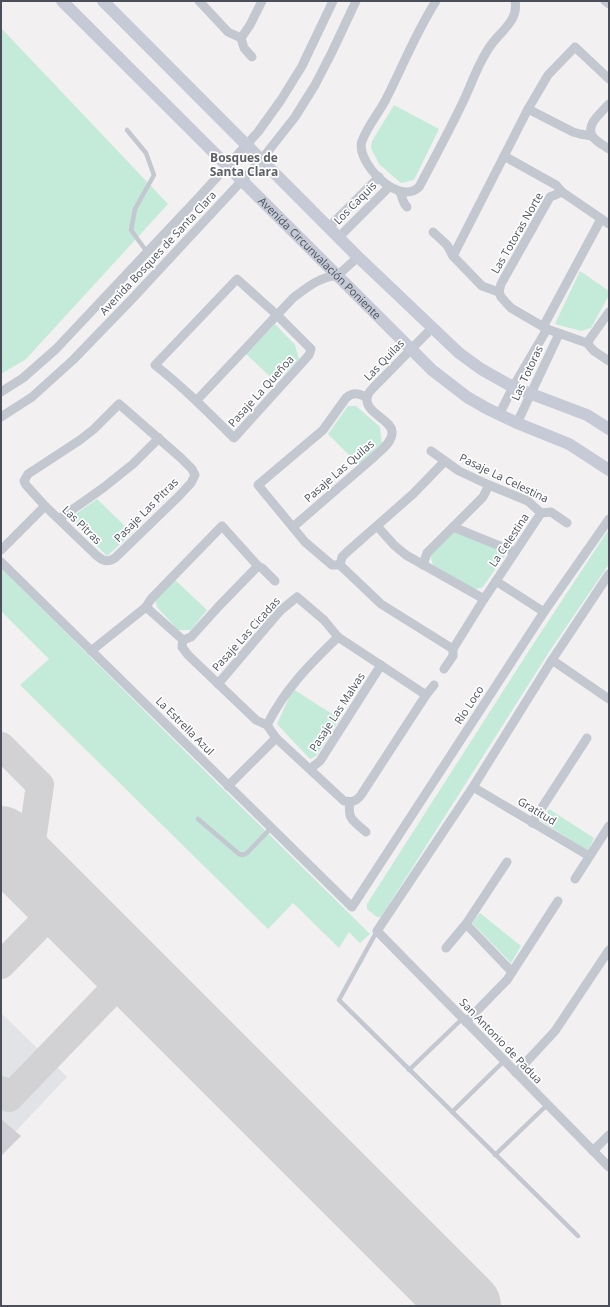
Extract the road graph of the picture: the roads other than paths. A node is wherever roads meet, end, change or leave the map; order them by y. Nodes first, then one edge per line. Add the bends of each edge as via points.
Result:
1 (62, 1) edge
2 (103, 1) edge
3 (199, 1) edge
4 (262, 1) edge
5 (333, 1) edge
6 (356, 1) edge
7 (436, 1) edge
8 (515, 1) edge
9 (605, 1) edge
10 (609, 4) edge
11 (241, 38) junction
12 (252, 57) dead end
13 (609, 79) edge
14 (609, 104) edge
15 (528, 109) junction
16 (127, 130) dead end
17 (592, 136) junction
18 (247, 145) junction
19 (609, 149) edge
20 (504, 156) junction
21 (262, 160) junction
22 (227, 166) junction
23 (379, 177) junction
24 (242, 181) junction
25 (389, 187) junction
26 (400, 192) junction
27 (562, 192) junction
28 (407, 207) dead end
29 (605, 221) edge
30 (329, 227) junction
31 (433, 232) dead end
32 (339, 237) junction
33 (147, 252) junction
34 (453, 256) junction
35 (358, 257) junction
36 (337, 276) junction
37 (499, 292) junction
38 (609, 312) edge
39 (277, 315) junction
40 (432, 328) junction
41 (545, 328) junction
42 (559, 334) junction
43 (587, 343) junction
44 (410, 350) junction
45 (609, 361) edge
46 (513, 387) junction
47 (1, 392) edge
48 (531, 393) junction
49 (367, 397) junction
50 (196, 400) junction
51 (499, 415) junction
52 (1, 417) edge
53 (517, 423) junction
54 (391, 428) joint
55 (609, 429) edge
56 (159, 438) junction
57 (431, 451) dead end
58 (445, 461) junction
59 (609, 470) edge
60 (25, 478) joint
61 (489, 485) junction
62 (45, 506) junction
63 (541, 513) junction
64 (59, 519) junction
65 (609, 519) edge
66 (567, 523) dead end
67 (377, 526) junction
68 (294, 527) junction
69 (453, 527) junction
70 (1, 550) edge
71 (515, 552) junction
72 (103, 560) joint
73 (1, 562) edge
74 (340, 565) junction
75 (423, 565) junction
76 (258, 566) junction
77 (609, 574) edge
78 (275, 581) dead end
79 (496, 581) junction
80 (484, 599) junction
81 (146, 607) junction
82 (544, 612) junction
83 (338, 637) junction
84 (183, 640) junction
85 (453, 649) junction
86 (91, 651) junction
87 (552, 660) junction
88 (381, 665) junction
89 (444, 669) dead end
90 (218, 684) junction
91 (434, 685) dead end
92 (426, 695) junction
93 (609, 698) edge
94 (267, 725) junction
95 (276, 738) junction
96 (587, 738) dead end
97 (310, 769) junction
98 (228, 786) junction
99 (473, 787) junction
100 (350, 802) junction
101 (198, 819) dead end
102 (532, 823) junction
103 (609, 826) edge
104 (272, 828) junction
105 (366, 832) dead end
106 (589, 856) junction
107 (507, 862) dead end
108 (575, 879) dead end
109 (558, 901) dead end
110 (352, 907) joint
111 (466, 924) junction
112 (377, 932) junction
113 (446, 948) dead end
114 (609, 950) edge
115 (512, 972) junction
116 (464, 1020) junction
117 (504, 1061) junction
118 (409, 1070) junction
119 (516, 1073) junction
120 (547, 1105) junction
121 (452, 1112) junction
122 (609, 1135) edge
123 (592, 1151) junction
124 (495, 1155) junction
125 (609, 1167) edge
126 (578, 1236) dead end

1 - 22 street, Avenida Circunvalación Poniente
2 - 18 street
3 - 11 street via 228,32
4 - 11 street
5 - 18 street, Avenida Bosques de Santa Clara via 291,85
6 - 21 street, Avenida Bosques de Santa Clara via 315,84 295,117
7 - 23 street via 362,142 361,150 364,157
8 - 26 street via 516,10 513,18 482,60 461,108 419,187 414,191
9 - 10 street
11 - 12 street via 244,48
13 - 15 street via 575,47 548,75
14 - 17 street via 593,122
15 - 17 street via 574,132
15 - 20 street
16 - 33 lane via 146,153 154,175 135,209 131,230
17 - 19 street
18 - 21 street
18 - 22 street, Avenida Bosques de Santa Clara
20 - 27 street via 556,185
20 - 34 street
21 - 24 street, Avenida Bosques de Santa Clara
21 - 30 street
22 - 24 street, Avenida Circunvalación Poniente
22 - 33 street, Avenida Bosques de Santa Clara
23 - 25 street
23 - 30 street, Los Caquis
24 - 36 street, Avenida Circunvalación Poniente
24 - 52 street, Avenida Bosques de Santa Clara via 73,360 32,397
25 - 26 street
25 - 32 street, Los Caquis
26 - 28 street
27 - 29 street
27 - 37 street, Las Totoras Norte via 550,197 501,284
29 - 41 street
30 - 32 street
31 - 34 street via 447,245
32 - 35 street
33 - 47 street, Avenida Bosques de Santa Clara via 56,349 23,378
34 - 37 street via 482,286
35 - 36 street
35 - 40 street
36 - 39 street via 329,276 306,289
36 - 44 street, Avenida Circunvalación Poniente
37 - 41 street via 511,308
38 - 43 street
39 - 50 street
39 - 50 street, Pasaje La Queñoa via 311,349 309,355 234,438
39 - 50 street, Pasaje La Queñoa via 237,279 155,365
40 - 44 street, Las Quilas
40 - 46 street via 480,369
41 - 42 street
41 - 46 street
42 - 43 street
42 - 48 street, Las Totoras
43 - 45 street
44 - 49 street, Las Quilas
44 - 51 street, Avenida Circunvalación Poniente via 451,386
46 - 48 street
46 - 51 street
48 - 53 street, Las Totoras
48 - 55 street via 587,415
49 - 54 street, Las Quilas via 370,408
49 - 68 street via 355,393 346,398 323,430 258,486
51 - 53 street, Avenida Circunvalación Poniente
53 - 59 street, Avenida Circunvalación Poniente via 569,444
54 - 68 street, Pasaje Las Quilas via 393,433 383,449
56 - 60 street, Pasaje Las Pitras via 119,404 94,429 35,468
56 - 64 street via 133,464
56 - 72 street, Pasaje Las Pitras via 189,465 195,473 194,478 115,558 110,561
57 - 58 street, Pasaje La Celestina
58 - 61 street, Pasaje La Celestina via 459,471
58 - 67 street
60 - 62 street, Las Pitras via 26,485
61 - 63 street, Pasaje La Celestina via 528,501
61 - 69 street via 483,497
62 - 64 street, Las Pitras
62 - 70 street, Las Pitras
63 - 66 street, Pasaje La Celestina via 551,512
63 - 71 street, La Celestina
64 - 72 street, Las Pitras
65 - 82 street, Río Loco
67 - 74 street via 344,555
67 - 75 street via 394,545
68 - 74 street via 312,548 332,565
69 - 71 street
69 - 75 street via 427,553
71 - 79 street, La Celestina
73 - 86 street, La Estrella Azul
74 - 85 street via 381,604
75 - 80 street
76 - 78 street
76 - 81 street via 222,526
76 - 84 street via 191,637
77 - 87 street
79 - 80 street, La Celestina
79 - 82 street, La Celestina
80 - 85 street
81 - 84 street
81 - 86 street
82 - 110 street, Río Loco
83 - 88 street, Pasaje Las Cicadas
83 - 90 street, Pasaje Las Cicadas via 324,620 297,597 280,611
83 - 94 street via 304,670 279,703
84 - 90 street, Pasaje Las Cicadas via 182,647
85 - 89 street via 453,656
86 - 98 street, La Estrella Azul
87 - 93 street
87 - 99 street
88 - 92 street, Pasaje Las Cicadas
88 - 97 street, Pasaje Las Malvas via 320,761
90 - 94 street, Pasaje Las Cicadas via 256,720
91 - 92 street
92 - 100 street via 361,795 357,800
94 - 95 street
95 - 97 street
95 - 98 street
96 - 102 street
97 - 100 street via 344,801
98 - 104 street, La Estrella Azul
99 - 102 street, Gratitud
99 - 112 street
100 - 105 street via 351,818
101 - 104 lane via 238,854 244,855
102 - 106 street, Gratitud
103 - 106 street
104 - 110 street, La Estrella Azul
106 - 108 street
107 - 111 street
109 - 115 street
111 - 113 street
111 - 115 street
112 - 116 street, San Antonio de Padua
112 - 118 lane via 339,1000
114 - 119 street via 555,1031
115 - 116 street via 503,985
116 - 117 street, San Antonio de Padua
116 - 118 lane
117 - 119 street, San Antonio de Padua
117 - 121 lane
118 - 121 lane
119 - 120 street, San Antonio de Padua
120 - 123 street, San Antonio de Padua
120 - 124 lane
121 - 124 lane
122 - 123 street
123 - 125 street, San Antonio de Padua
124 - 126 lane

